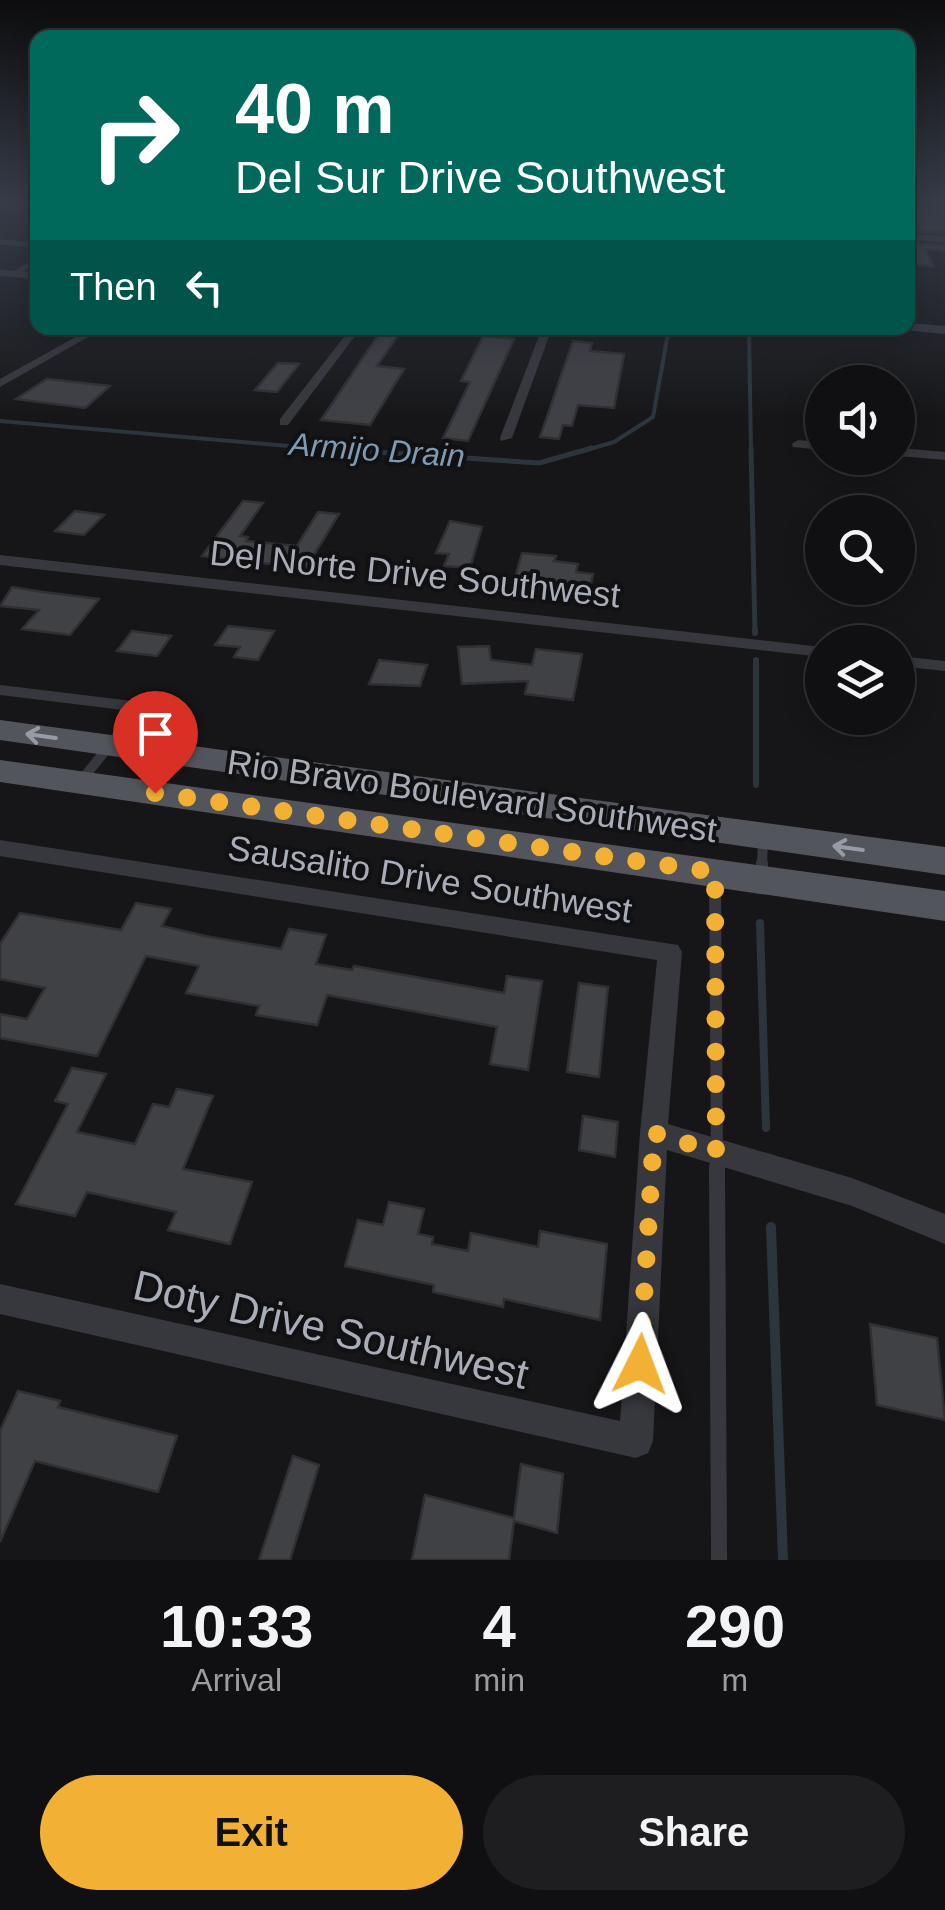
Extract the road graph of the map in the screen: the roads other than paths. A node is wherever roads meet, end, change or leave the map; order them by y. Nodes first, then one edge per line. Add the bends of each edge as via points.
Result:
1 (14, 274) edge
2 (30, 275) edge
3 (915, 328) edge
4 (945, 330) edge
5 (87, 335) edge
6 (351, 335) edge
7 (543, 335) edge
8 (0, 384) edge
9 (284, 422) dead end
10 (506, 438) dead end
11 (798, 444) dead end
12 (805, 445) edge
13 (915, 453) edge
14 (945, 456) edge
15 (0, 560) edge
16 (805, 650) edge
17 (915, 663) edge
18 (945, 666) edge
19 (0, 690) edge
20 (0, 730) edge
21 (107, 745) junction
22 (0, 771) edge
23 (80, 782) junction
24 (763, 836) junction
25 (0, 848) edge
26 (945, 861) edge
27 (715, 872) junction
28 (762, 879) junction
29 (945, 906) edge
30 (654, 1133) junction
31 (716, 1152) junction
32 (945, 1229) edge
33 (0, 1299) edge
34 (719, 1560) edge

1 - 2 street
3 - 4 street
5 - 8 street
6 - 9 street
7 - 10 street
11 - 12 street
13 - 14 street
15 - 16 street, Del Norte Drive Southwest
17 - 18 street
19 - 21 lane via 140,707
21 -> 20 main road, Rio Bravo Boulevard Southwest
21 - 23 lane
21 - 24 main road, Rio Bravo Boulevard Southwest
22 - 23 main road, Rio Bravo Boulevard Southwest
23 - 27 main road, Rio Bravo Boulevard Southwest
26 -> 24 main road, Rio Bravo Boulevard Southwest
24 - 28 lane
25 - 30 street, Sausalito Drive Southwest via 670,952
27 - 28 main road, Rio Bravo Boulevard Southwest
27 - 31 lane
28 - 29 main road, Rio Bravo Boulevard Southwest
30 - 31 street
30 - 33 street, Doty Drive Southwest via 636,1441
31 - 32 street via 852,1192
31 - 34 lane

